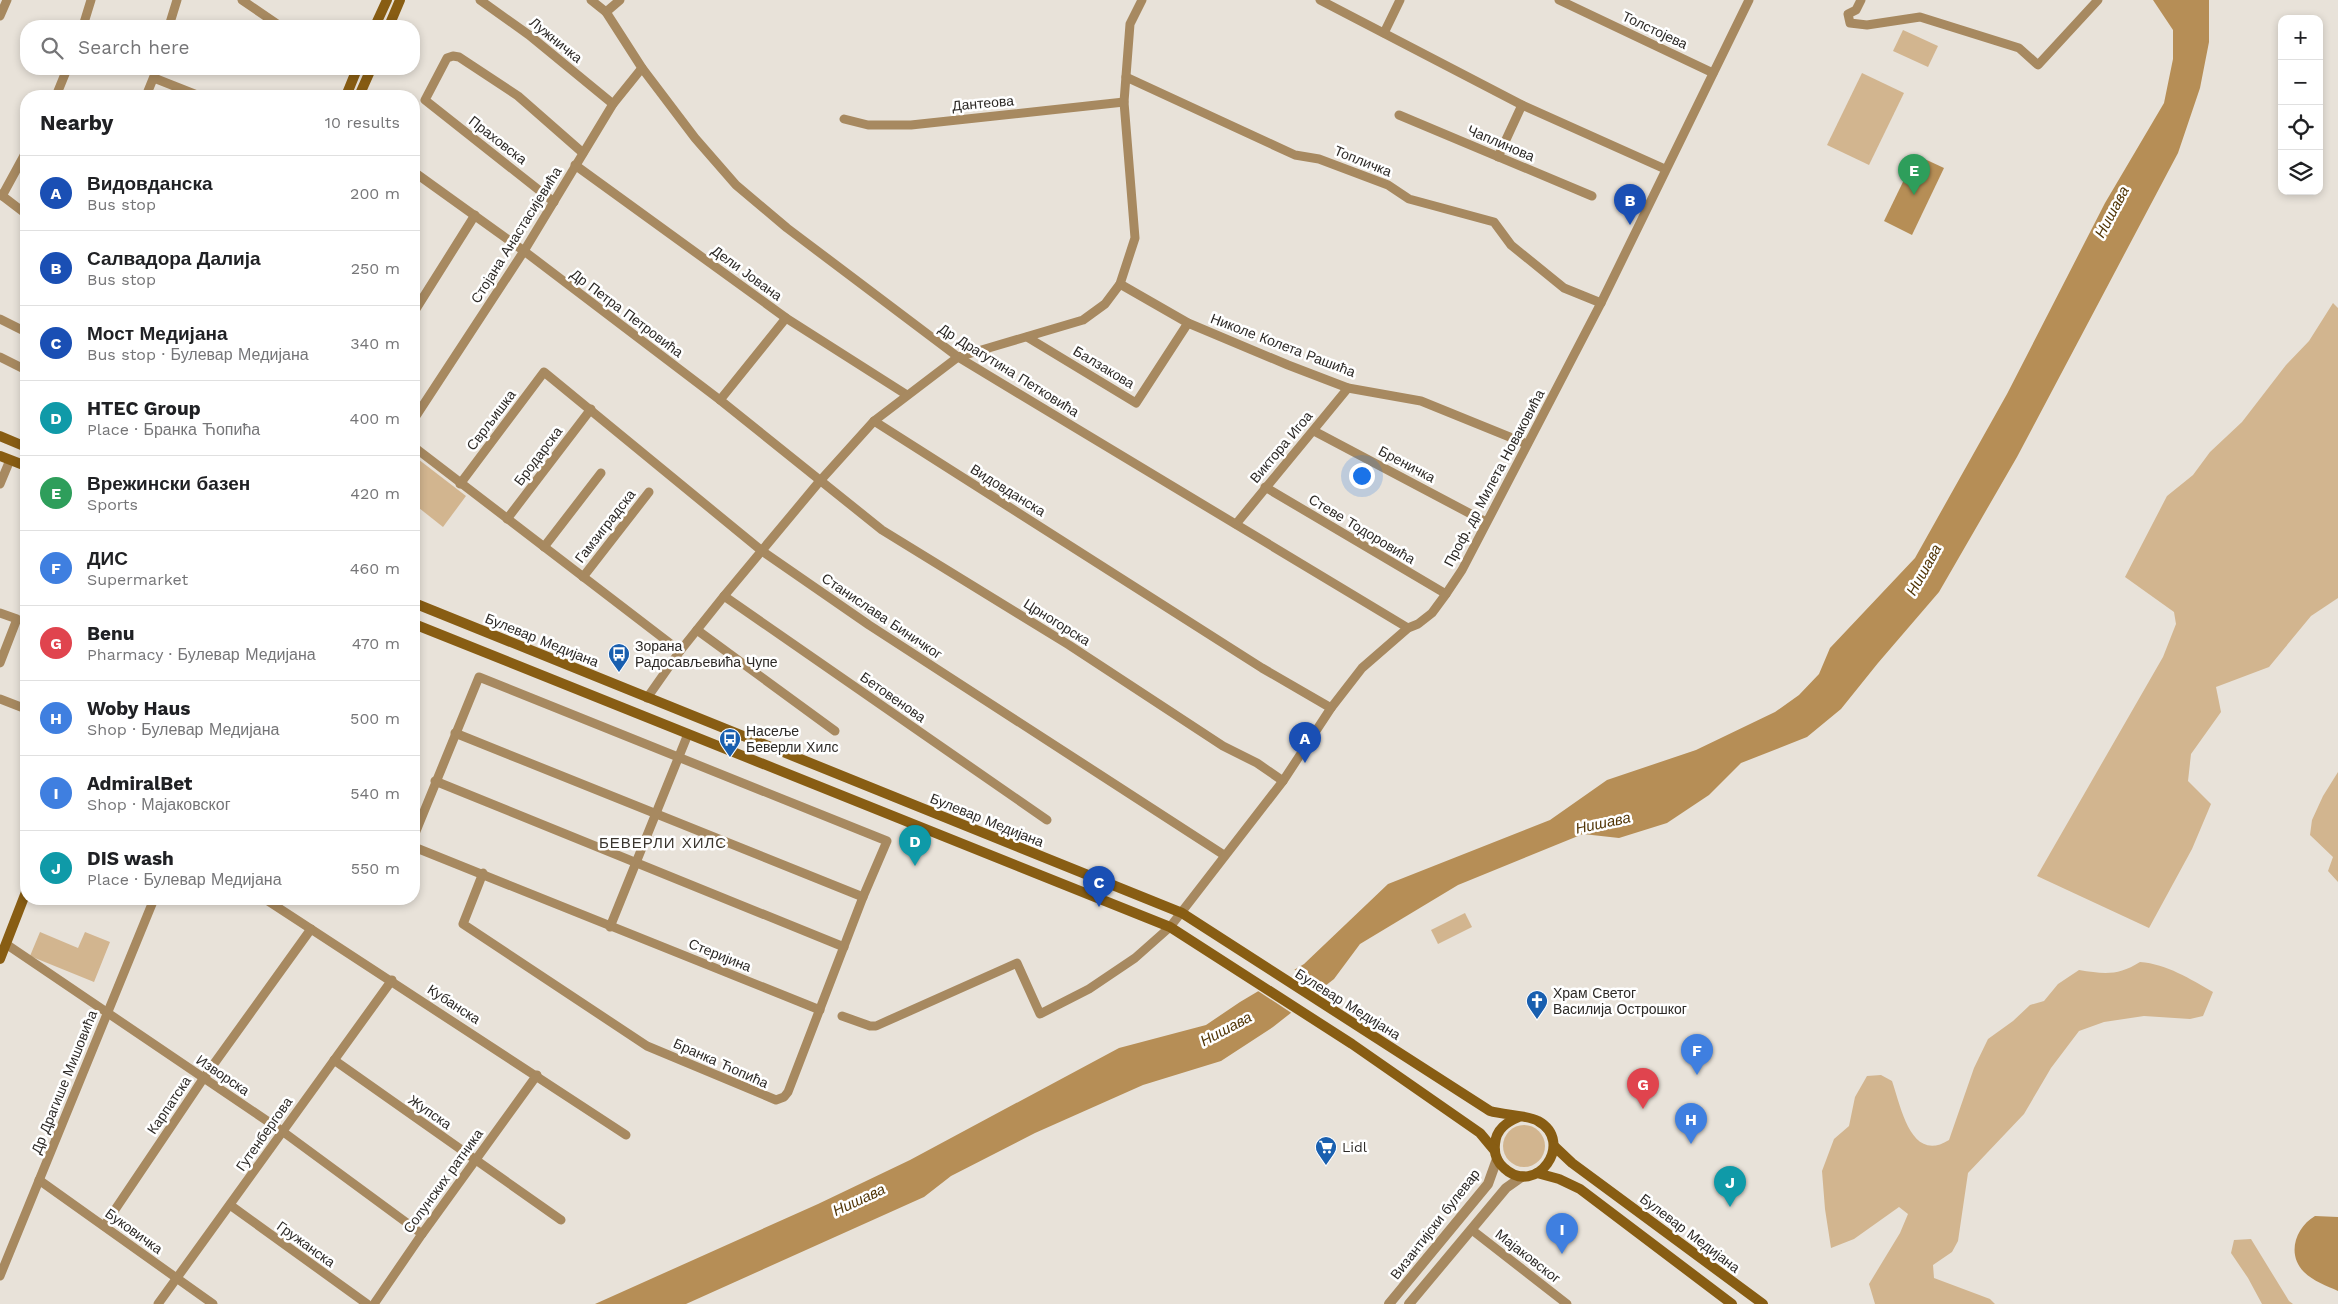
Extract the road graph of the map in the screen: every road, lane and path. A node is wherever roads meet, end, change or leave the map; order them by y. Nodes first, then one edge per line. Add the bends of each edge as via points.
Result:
1 (7, 0) edge
2 (91, 0) edge
3 (177, 0) edge
4 (242, 0) edge
5 (386, 0) edge
6 (400, 0) edge
7 (480, 0) edge
8 (591, 0) edge
9 (620, 0) edge
10 (1142, 0) edge
11 (1320, 0) edge
12 (1400, 0) edge
13 (1558, 0) edge
14 (1749, 0) edge
15 (1861, 0) edge
16 (2098, 0) edge
17 (606, 12) junction
18 (0, 16) edge
19 (85, 20) edge
20 (171, 20) edge
21 (271, 20) edge
22 (378, 20) edge
23 (392, 20) edge
24 (1384, 33) junction
25 (642, 68) junction
26 (1713, 73) junction
27 (65, 75) edge
28 (154, 75) edge
29 (159, 75) edge
30 (355, 75) edge
31 (368, 75) edge
32 (1126, 77) junction
33 (58, 90) edge
34 (148, 90) edge
35 (189, 90) edge
36 (349, 90) edge
37 (361, 90) edge
38 (1124, 102) junction
39 (613, 104) junction
40 (1522, 105) junction
41 (1399, 115) dead end
42 (844, 119) dead end
43 (583, 153) junction
44 (1498, 156) junction
45 (20, 162) edge
46 (575, 165) junction
47 (1665, 169) junction
48 (420, 176) edge
49 (1, 195) edge
50 (1592, 196) dead end
51 (554, 202) junction
52 (20, 209) edge
53 (475, 215) junction
54 (524, 251) junction
55 (1120, 284) junction
56 (420, 302) edge
57 (1601, 303) junction
58 (786, 318) junction
59 (0, 320) edge
60 (1188, 323) junction
61 (20, 329) edge
62 (1027, 336) junction
63 (0, 357) edge
64 (958, 357) junction
65 (20, 367) edge
66 (544, 372) joint
67 (1348, 388) junction
68 (907, 395) junction
69 (720, 400) junction
70 (590, 409) junction
71 (420, 410) edge
72 (874, 421) junction
73 (1314, 430) junction
74 (0, 436) edge
75 (20, 444) edge
76 (1528, 444) junction
77 (420, 452) edge
78 (0, 456) edge
79 (10, 460) junction
80 (20, 464) edge
81 (601, 473) dead end
82 (819, 482) junction
83 (0, 484) edge
84 (460, 484) junction
85 (1265, 487) junction
86 (649, 492) dead end
87 (507, 519) junction
88 (1486, 522) junction
89 (1236, 524) junction
90 (544, 547) junction
91 (762, 551) junction
92 (583, 577) junction
93 (1446, 594) junction
94 (724, 596) junction
95 (420, 605) edge
96 (0, 613) edge
97 (420, 626) edge
98 (1408, 628) junction
99 (697, 630) junction
100 (680, 651) junction
101 (0, 663) edge
102 (646, 698) junction
103 (0, 699) edge
104 (20, 707) edge
105 (1331, 708) junction
106 (835, 731) dead end
107 (455, 733) junction
108 (688, 734) junction
109 (679, 757) junction
110 (435, 781) junction
111 (1283, 781) junction
112 (656, 813) junction
113 (420, 820) edge
114 (1047, 820) dead end
115 (420, 849) edge
116 (1224, 856) junction
117 (636, 862) junction
118 (483, 873) junction
119 (863, 897) junction
120 (21, 905) edge
121 (152, 905) edge
122 (273, 905) edge
123 (1182, 913) junction
124 (610, 927) junction
125 (1170, 927) junction
126 (311, 929) junction
127 (6, 944) junction
128 (844, 947) junction
129 (0, 959) edge
130 (392, 980) junction
131 (820, 1010) junction
132 (108, 1012) junction
133 (842, 1016) dead end
134 (334, 1060) junction
135 (536, 1075) junction
136 (204, 1079) junction
137 (1519, 1117) junction
138 (282, 1131) junction
139 (626, 1135) dead end
140 (1554, 1146) junction
141 (1496, 1155) junction
142 (475, 1161) junction
143 (1537, 1173) junction
144 (1523, 1176) junction
145 (39, 1180) junction
146 (230, 1205) junction
147 (561, 1220) dead end
148 (104, 1226) junction
149 (1472, 1230) junction
150 (422, 1234) junction
151 (0, 1276) edge
152 (176, 1278) junction
153 (158, 1304) edge
154 (213, 1304) edge
155 (366, 1304) edge
156 (374, 1304) edge
157 (1389, 1304) edge
158 (1409, 1304) edge
159 (1567, 1304) edge
160 (1732, 1304) edge
161 (1763, 1304) edge

1 - 18 street
2 - 19 street
3 - 20 street
4 - 21 street
5 - 22 main road
6 - 23 main road
7 - 39 street, Лужничка via 530,35
8 - 17 street, Др Драгутина Петковића
9 - 17 street
10 - 32 street via 1130,24
11 - 24 street
12 - 24 street
13 - 26 street, Толстојева
14 - 26 street, Проф. др Милета Новаковића
15 - 16 street via 1856,10 1848,14 1850,23 1867,25 1920,17 2019,48 2038,65
17 - 25 street, Др Драгутина Петковића
24 - 40 street
25 - 39 street, Стојана Анастасијевића
25 - 64 street, Др Драгутина Петковића via 695,138 736,185 795,234
26 - 47 street, Проф. др Милета Новаковића
27 - 33 street
28 - 34 street
29 - 35 street
30 - 36 main road
31 - 37 main road
32 - 38 street
32 - 57 street, Топличка via 1295,155 1319,159 1388,184 1409,200 1494,222 1511,245 1564,288
38 - 42 street, Дантеова via 911,125 868,125
38 - 55 street via 1135,238
39 - 43 street, Стојана Анастасијевића
40 - 44 street
40 - 47 street
41 - 44 street, Чаплинова
43 - 46 street, Стојана Анастасијевића
43 - 51 street, Праховска via 518,96 459,57 447,58 425,100
44 - 50 street, Чаплинова
45 - 49 street
46 - 51 street, Стојана Анастасијевића
46 - 58 street, Дели Јована
47 - 57 street, Проф. др Милета Новаковића
48 - 53 street, Др Петра Петровића
49 - 52 street
51 - 54 street, Стојана Анастасијевића
53 - 54 street, Др Петра Петровића
53 - 56 street
54 - 69 street, Др Петра Петровића
54 - 71 street, Стојана Анастасијевића
55 - 60 street, Николе Колета Рашића
55 - 62 street via 1105,304 1083,320
57 - 76 street, Проф. др Милета Новаковића
58 - 68 street, Дели Јована
58 - 69 street
59 - 61 street
60 - 62 street, Балзакова via 1136,403
60 - 67 street, Николе Колета Рашића
62 - 64 street
63 - 65 street
64 - 68 street
64 - 89 street, Др Драгутина Петковића
66 - 70 street, Станислава Биничког
66 - 84 street, Сврљишка
67 - 73 street, Виктора Игоа
67 - 76 street, Николе Колета Рашића via 1421,401
68 - 72 street
69 - 82 street, Др Петра Петровића
70 - 87 street, Бродарска
70 - 91 street, Станислава Биничког
72 - 82 street
72 - 105 street, Видовданска via 1262,668
73 - 85 street, Виктора Игоа
73 - 88 street, Бреничка
74 - 75 main road
76 - 88 street, Проф. др Милета Новаковића
77 - 84 street
78 - 79 main road
79 - 80 main road
79 - 83 street
81 - 90 street
82 - 91 street
82 - 111 street, Црногорска via 882,530
84 - 87 street
85 - 89 street, Виктора Игоа
85 - 93 street, Стеве Тодоровића
86 - 92 street, Гамзиградска
87 - 90 street
88 - 93 street, Проф. др Милета Новаковића
89 - 98 street, Др Драгутина Петковића
90 - 92 street
91 - 94 street
91 - 116 street, Станислава Биничког via 869,625
92 - 100 street
93 - 98 street, Проф. др Милета Новаковића via 1432,613
94 - 99 street
94 - 114 street, Бетовенова
95 - 102 main road, Булевар Медијана
96 - 101 street via 17,620
97 - 108 main road
98 - 105 street, Проф. др Милета Новаковића via 1362,668
99 - 100 street
99 - 106 street
100 - 102 street
102 - 123 main road, Булевар Медијана
103 - 104 street
105 - 111 street, Проф. др Милета Новаковића
107 - 109 street via 479,677
107 - 110 street
107 - 112 street
108 - 109 street
108 - 125 main road
109 - 112 street
109 - 119 street, Бранка Ћопића via 887,841
110 - 113 street
110 - 117 street
111 - 116 street, Проф. др Милета Новаковића
112 - 117 street
112 - 119 street
115 - 118 street, Стеријина
116 - 123 street, Проф. др Милета Новаковића
117 - 124 street
117 - 128 street
118 - 124 street, Стеријина
118 - 131 street, Бранка Ћопића via 463,924 647,1046 771,1100 779,1100 788,1092
119 - 128 street, Бранка Ћопића
120 - 127 main road
121 - 132 street, Др Драгише Мишовића
122 - 126 street, Кубанска
123 - 125 street, Проф. др Милета Новаковића
123 - 137 main road, Булевар Медијана via 1490,1111
124 - 131 street, Стеријина
125 - 133 street via 1135,958 1089,989 1040,1014 1017,963 876,1026
125 - 141 main road via 1352,1044 1480,1133
126 - 130 street, Кубанска
126 - 136 street, Карпатска
127 - 129 main road
127 - 132 street, Изворска
128 - 131 street, Бранка Ћопића
130 - 134 street, Гутенбергова
130 - 135 street, Кубанска
132 - 136 street, Изворска
132 - 145 street, Др Драгише Мишовића
134 - 138 street, Гутенбергова
134 - 142 street, Жупска
135 - 139 street, Кубанска
135 - 142 street, Солунских ратника
136 - 138 street, Изворска
136 - 148 street, Карпатска
137 - 140 main road, Булевар Медијана via 1532,1118 1544,1125
137 - 141 main road via 1503,1126 1495,1142
138 - 146 street, Гутенбергова
138 - 150 street, Изворска
140 - 143 main road via 1549,1162
140 - 161 main road, Булевар Медијана via 1572,1163
141 - 144 main road via 1508,1171
141 - 157 street, Византијски булевар via 1492,1176 1484,1188
142 - 147 street, Жупска
142 - 150 street, Солунских ратника
143 - 144 main road
143 - 160 main road via 1559,1178 1580,1190
144 - 149 street via 1506,1188
145 - 148 street, Буковичка
145 - 151 street, Др Драгише Мишовића
146 - 152 street, Гутенбергова
146 - 155 street, Гружанска
148 - 152 street, Буковичка
149 - 158 street
149 - 159 street, Мајаковског
150 - 156 street, Солунских ратника
152 - 153 street, Гутенбергова
152 - 154 street, Буковичка

